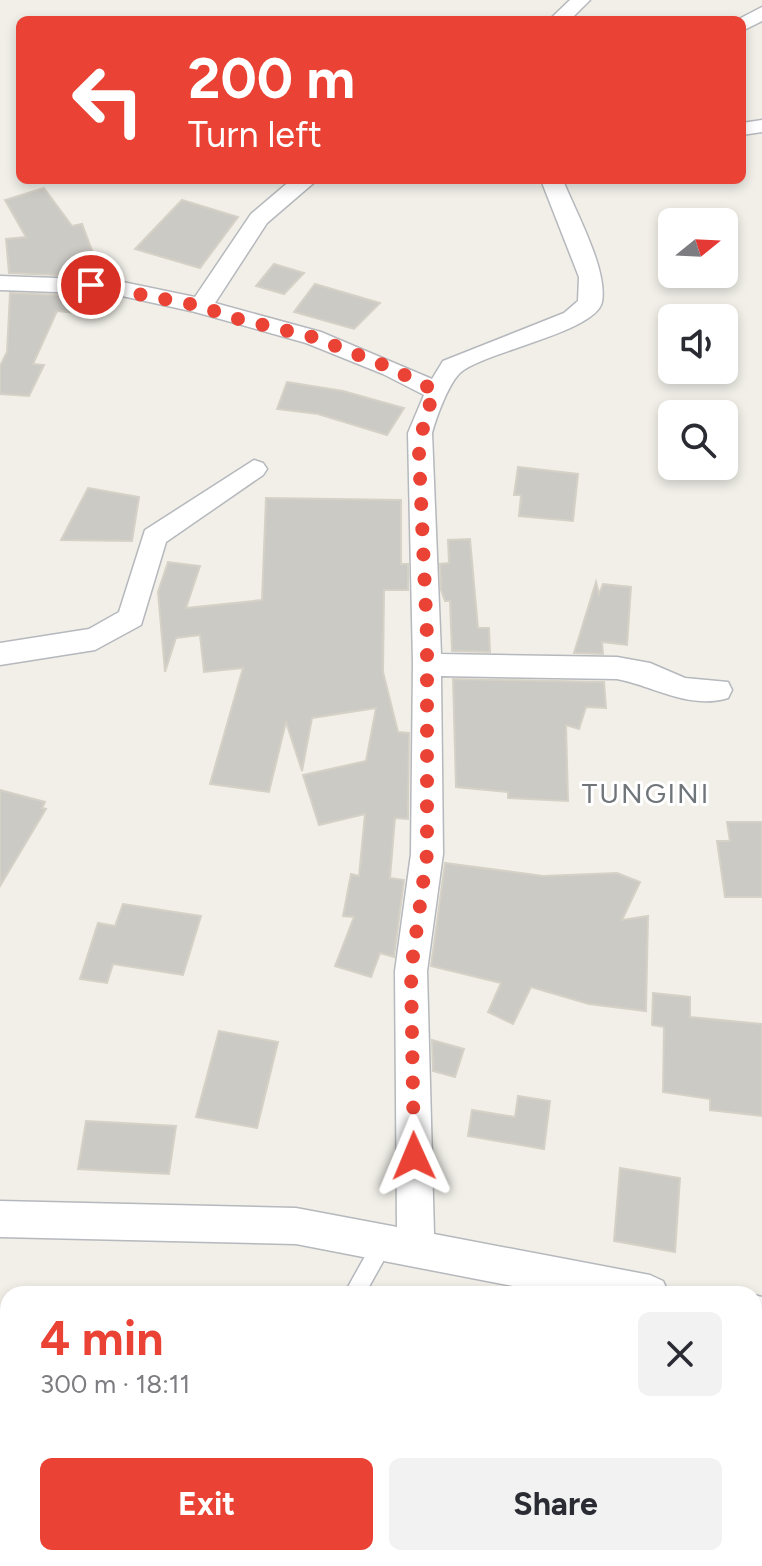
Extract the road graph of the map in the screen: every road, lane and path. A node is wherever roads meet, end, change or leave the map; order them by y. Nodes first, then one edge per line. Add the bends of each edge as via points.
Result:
1 (581, 0) edge
2 (563, 16) edge
3 (299, 184) edge
4 (554, 184) edge
5 (2, 289) edge
6 (201, 306) junction
7 (436, 391) junction
8 (254, 469) dead end
9 (0, 654) edge
10 (427, 664) junction
11 (718, 690) dead end
12 (0, 1219) edge
13 (400, 1244) junction
14 (361, 1286) edge
15 (610, 1286) edge

1 - 2 street
3 - 6 street via 276,198 256,222
4 - 7 street via 590,277 590,304 572,318 458,362 445,372
5 - 6 street via 70,282
6 - 7 street via 313,337
7 - 10 street via 419,454
8 - 9 street via 154,537 131,618 95,639
10 - 11 street via 617,668 650,674 682,689
10 - 13 street via 427,854 411,971
12 - 13 street via 296,1226
13 - 14 lane
13 - 15 street

